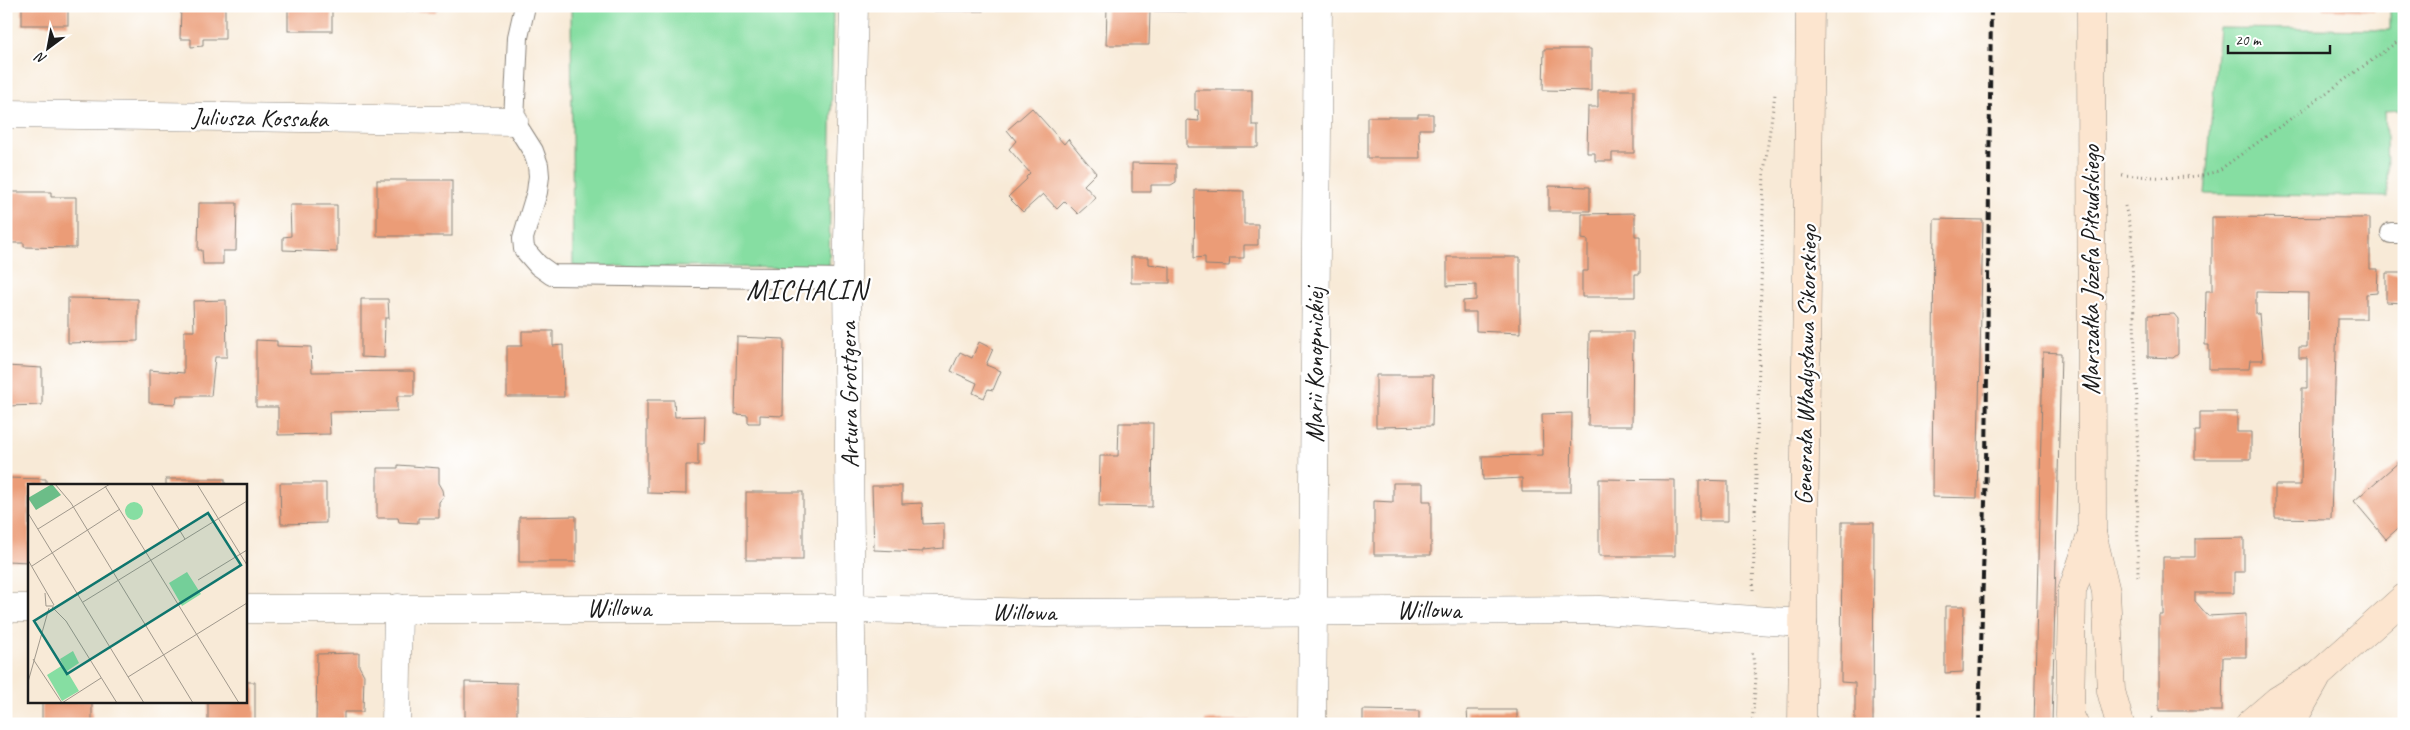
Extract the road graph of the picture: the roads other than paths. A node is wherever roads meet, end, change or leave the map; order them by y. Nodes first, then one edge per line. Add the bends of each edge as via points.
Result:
1 (525, 6) edge
2 (854, 6) edge
3 (1318, 6) edge
4 (1810, 6) edge
5 (2091, 6) edge
6 (6, 114) edge
7 (514, 121) junction
8 (847, 279) junction
9 (2092, 533) junction
10 (2404, 598) edge
11 (6, 608) edge
12 (28, 608) edge
13 (398, 608) junction
14 (246, 609) edge
15 (852, 609) junction
16 (1313, 610) junction
17 (1803, 623) junction
18 (2318, 675) junction
19 (396, 724) edge
20 (852, 724) edge
21 (1312, 724) edge
22 (1802, 724) edge
23 (2074, 724) edge
24 (2120, 724) edge
25 (2250, 724) edge
26 (2287, 724) edge

1 - 7 lane via 518,37
2 - 8 street, Artura Grottgera
3 - 16 street, Marii Konopnickiej
4 - 17 main road, Generała Władysława Sikorskiego
5 - 9 main road, Marszałka Józefa Piłsudskiego
6 - 7 street, Juliusza Kossaka
7 - 8 lane via 538,165 537,192 523,238 524,249 552,275
8 - 15 street, Artura Grottgera
9 - 23 main road, Marszałka Józefa Piłsudskiego via 2072,591 2070,716
9 - 24 main road, Marszałka Józefa Piłsudskiego via 2106,592 2111,691
10 - 18 main road
11 - 12 street
13 - 14 street, Willowa
13 - 15 street, Willowa
13 - 19 street
15 - 16 street, Willowa via 1045,613
15 - 20 street, Artura Grottgera
16 - 17 street, Willowa via 1600,610
16 - 21 street, Marii Konopnickiej
17 - 22 main road, Generała Władysława Sikorskiego
18 - 25 main road via 2278,700
18 - 26 main road

